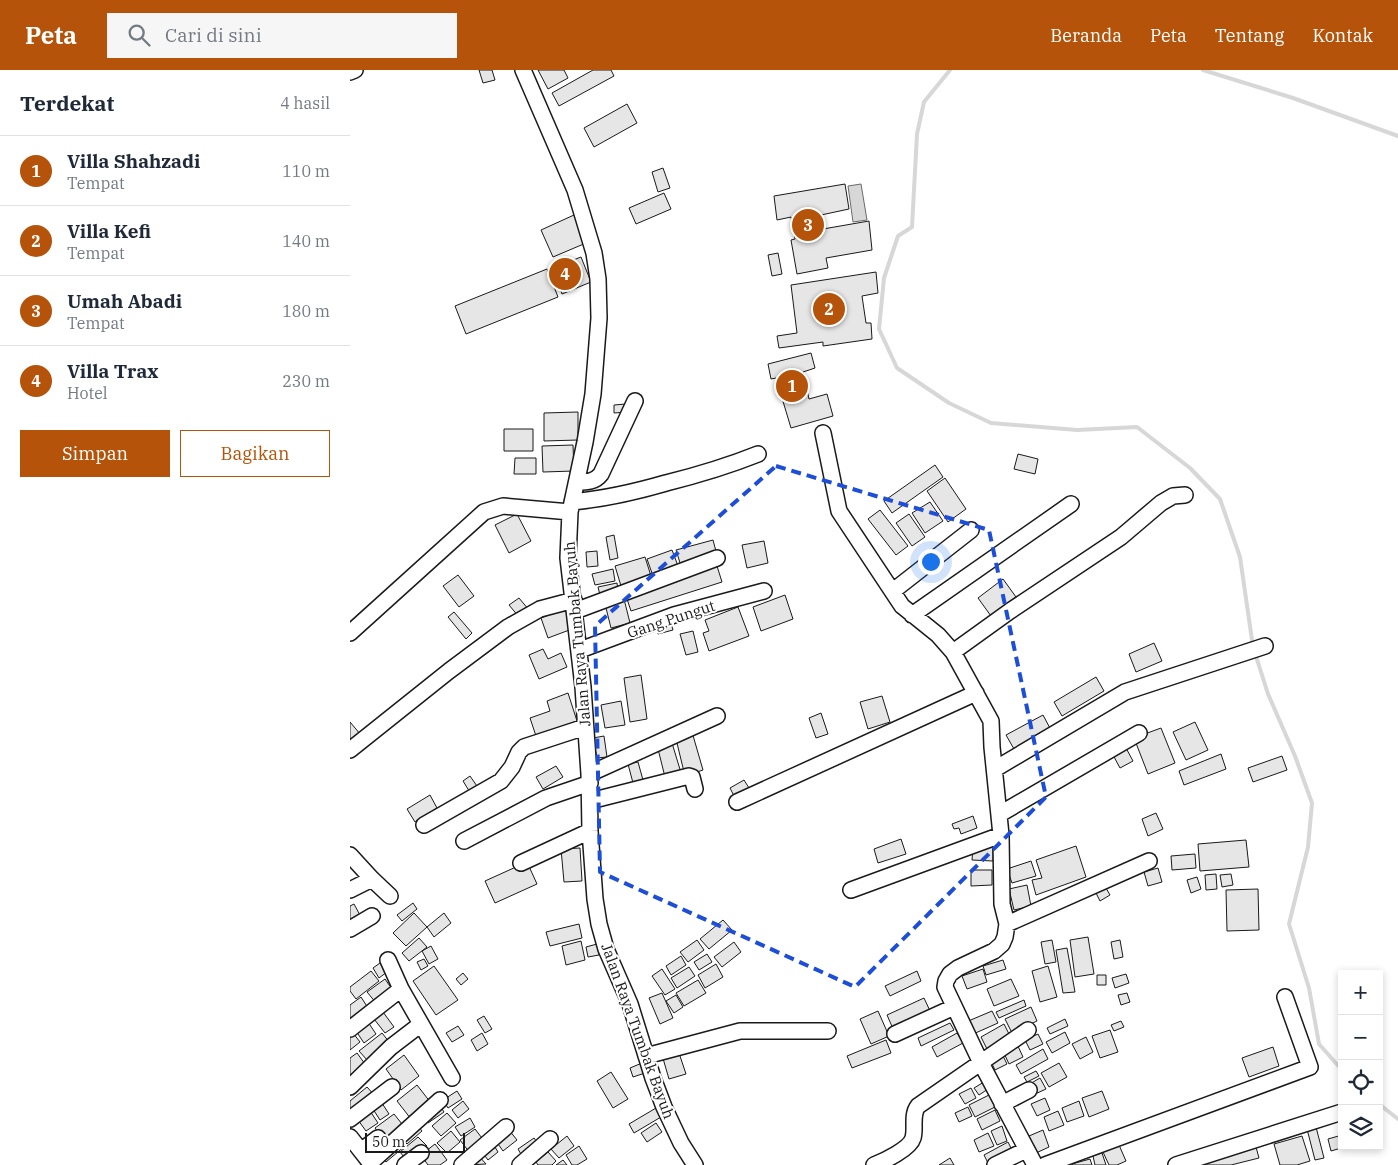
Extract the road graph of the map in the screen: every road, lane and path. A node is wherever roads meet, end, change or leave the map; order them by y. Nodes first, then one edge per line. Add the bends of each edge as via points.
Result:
1 (355, 70) edge
2 (523, 70) edge
3 (350, 72) edge
4 (635, 400) dead end
5 (823, 433) dead end
6 (758, 454) dead end
7 (577, 482) junction
8 (1185, 495) dead end
9 (1072, 504) dead end
10 (571, 507) junction
11 (971, 530) dead end
12 (717, 558) dead end
13 (764, 591) dead end
14 (893, 591) junction
15 (574, 605) junction
16 (912, 615) junction
17 (350, 633) edge
18 (1265, 646) dead end
19 (580, 650) junction
20 (953, 652) junction
21 (976, 694) junction
22 (717, 716) dead end
23 (585, 727) junction
24 (1139, 733) dead end
25 (350, 750) edge
26 (995, 769) junction
27 (589, 778) junction
28 (695, 789) dead end
29 (590, 801) junction
30 (737, 802) dead end
31 (1000, 814) junction
32 (424, 825) dead end
33 (590, 831) junction
34 (1001, 835) junction
35 (464, 841) dead end
36 (350, 855) edge
37 (1149, 861) dead end
38 (521, 863) dead end
39 (372, 879) junction
40 (350, 890) edge
41 (851, 890) dead end
42 (390, 896) dead end
43 (372, 916) dead end
44 (1007, 924) junction
45 (350, 929) edge
46 (388, 960) dead end
47 (401, 989) junction
48 (1285, 997) dead end
49 (954, 1007) junction
50 (421, 1024) junction
51 (350, 1029) edge
52 (1028, 1030) dead end
53 (828, 1031) dead end
54 (895, 1034) dead end
55 (646, 1056) junction
56 (981, 1064) junction
57 (452, 1078) dead end
58 (392, 1086) dead end
59 (350, 1087) edge
60 (1029, 1090) dead end
61 (440, 1100) dead end
62 (1002, 1104) junction
63 (1338, 1113) edge
64 (350, 1119) edge
65 (506, 1127) dead end
66 (378, 1138) dead end
67 (550, 1139) dead end
68 (359, 1149) edge
69 (421, 1153) dead end
70 (1034, 1162) edge
71 (405, 1165) edge
72 (462, 1165) edge
73 (520, 1165) edge
74 (695, 1165) edge
75 (874, 1165) edge
76 (995, 1165) edge
77 (1176, 1165) edge

1 - 3 street
2 - 7 street, Jalan Raya Tumbak Bayuh via 575,190 594,253 598,279 599,318 593,394
4 - 7 street via 601,474 591,482
5 - 14 street via 839,510
6 - 10 street via 726,467
7 - 10 street, Jalan Raya Tumbak Bayuh
8 - 20 street via 1173,496 1161,503 1121,537
9 - 16 street
10 - 15 street, Jalan Raya Tumbak Bayuh via 568,558
10 - 17 street via 503,506 484,512
11 - 14 street
12 - 15 street
13 - 19 street, Gang Pungut via 674,615
14 - 16 street
15 - 19 street, Jalan Raya Tumbak Bayuh
15 - 25 street via 540,609 508,627
16 - 20 street via 938,635
18 - 26 street via 1125,692
19 - 23 street, Jalan Raya Tumbak Bayuh
20 - 21 street
21 - 26 street via 991,721
21 - 30 street
22 - 27 street
23 - 27 street, Jalan Raya Tumbak Bayuh
23 - 32 street via 524,747 501,781
24 - 31 street
26 - 31 street
27 - 29 street, Jalan Raya Tumbak Bayuh
27 - 35 street
28 - 29 street via 689,776
29 - 33 street, Jalan Raya Tumbak Bayuh
31 - 34 street
33 - 38 street
33 - 55 street, Jalan Raya Tumbak Bayuh via 599,924
34 - 41 street
34 - 44 street via 1002,904
36 - 39 street
37 - 44 street
39 - 40 street
39 - 42 street
43 - 45 street
44 - 49 street via 1002,944 950,974 945,987
46 - 47 street
47 - 50 street
47 - 51 street
48 - 70 street via 1310,1067
49 - 54 street
49 - 56 street
50 - 57 street
50 - 59 street via 391,1047
52 - 56 street
53 - 55 street via 740,1031
55 - 74 street, Jalan Raya Tumbak Bayuh via 664,1107
56 - 62 street
56 - 75 street via 918,1106 914,1137 909,1145
58 - 64 street
60 - 62 street
61 - 68 street
62 - 70 street
63 - 77 street
65 - 72 street
66 - 68 street
67 - 73 street
69 - 71 street
70 - 76 street

